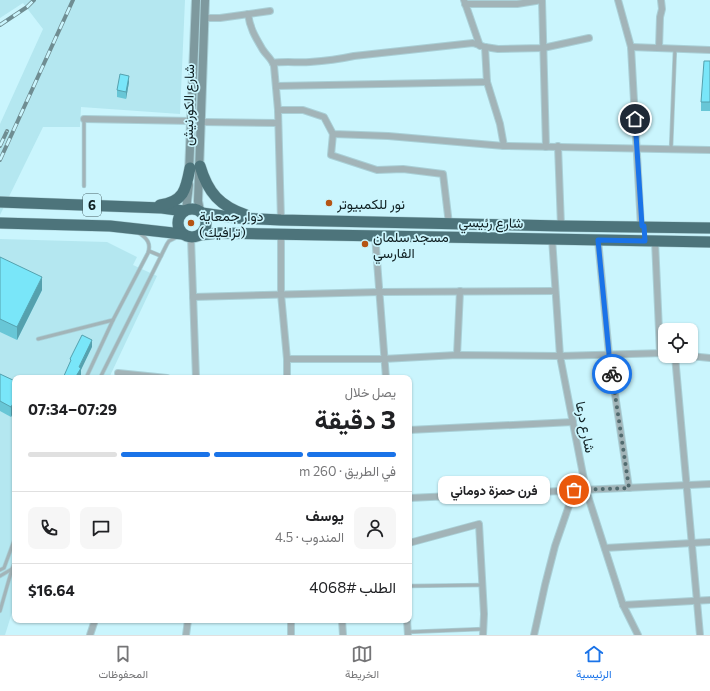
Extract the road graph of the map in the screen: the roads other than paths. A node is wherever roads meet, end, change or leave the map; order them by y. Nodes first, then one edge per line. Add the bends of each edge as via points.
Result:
1 (196, 0) edge
2 (205, 0) edge
3 (542, 0) edge
4 (618, 0) edge
5 (661, 0) edge
6 (464, 2) edge
7 (270, 11) dead end
8 (248, 14) junction
9 (204, 18) junction
10 (589, 38) dead end
11 (482, 47) junction
12 (543, 48) junction
13 (631, 48) junction
14 (659, 48) junction
15 (676, 48) junction
16 (710, 50) edge
17 (273, 63) junction
18 (487, 82) junction
19 (276, 86) junction
20 (278, 110) junction
21 (84, 119) joint
22 (192, 121) junction
23 (201, 122) junction
24 (278, 123) junction
25 (333, 134) junction
26 (504, 146) junction
27 (558, 146) junction
28 (546, 147) junction
29 (637, 148) junction
30 (671, 149) junction
31 (710, 150) edge
32 (195, 167) junction
33 (84, 186) dead end
34 (0, 202) edge
35 (137, 207) junction
36 (185, 211) junction
37 (201, 212) junction
38 (264, 219) junction
39 (281, 220) junction
40 (0, 223) edge
41 (449, 224) junction
42 (561, 226) junction
43 (643, 226) junction
44 (125, 228) junction
45 (710, 228) edge
46 (281, 235) junction
47 (375, 235) junction
48 (189, 236) junction
49 (552, 238) junction
50 (598, 240) junction
51 (650, 241) junction
52 (710, 242) edge
53 (149, 251) junction
54 (161, 256) junction
55 (460, 291) junction
56 (555, 291) junction
57 (380, 292) junction
58 (281, 294) junction
59 (193, 297) junction
60 (113, 320) junction
61 (660, 323) edge
62 (38, 339) dead end
63 (658, 353) edge
64 (609, 354) junction
65 (457, 355) junction
66 (560, 356) junction
67 (698, 357) edge
68 (710, 358) edge
69 (287, 359) junction
70 (383, 359) junction
71 (676, 363) edge
72 (118, 373) dead end
73 (87, 375) edge
74 (102, 375) edge
75 (138, 375) edge
76 (196, 375) edge
77 (287, 375) edge
78 (386, 375) edge
79 (573, 422) junction
80 (412, 430) edge
81 (710, 484) edge
82 (686, 485) junction
83 (629, 488) junction
84 (574, 490) junction
85 (586, 490) junction
86 (412, 498) edge
87 (412, 542) edge
88 (710, 542) edge
89 (691, 544) junction
90 (12, 546) edge
91 (605, 548) junction
92 (12, 569) joint
93 (0, 570) edge
94 (0, 576) edge
95 (482, 585) junction
96 (412, 586) edge
97 (696, 600) junction
98 (710, 600) edge
99 (623, 605) junction
100 (0, 611) edge
101 (94, 623) edge
102 (188, 623) edge
103 (291, 623) edge
104 (342, 623) edge
105 (407, 623) edge
106 (483, 632) edge
107 (408, 634) edge
108 (90, 635) edge
109 (186, 635) edge
110 (291, 635) edge
111 (343, 635) edge
112 (534, 635) edge
113 (638, 635) edge
114 (700, 635) edge

1 - 22 street, شارع الكورنيش
2 - 9 street, شارع الكورنيش
3 - 6 street via 517,4
3 - 12 street
4 - 13 street
5 - 14 street
6 - 11 street
7 - 8 street
8 - 9 street
8 - 17 street via 252,32
9 - 23 street, شارع الكورنيش
10 - 12 street
11 - 12 street
11 - 17 street via 473,43 342,59
11 - 18 street
12 - 28 street
13 - 14 street
13 - 29 street
14 - 15 street
15 - 16 street
15 - 30 lane
17 - 19 street
18 - 19 street
18 - 26 street
19 - 20 street
20 - 24 street
20 - 25 street via 303,110 324,117
21 - 22 street
21 - 33 lane
22 - 32 street, شارع الكورنيش
23 - 24 street
23 - 32 street, شارع الكورنيش
24 - 39 street
25 - 26 street
25 - 41 street via 331,155 377,170 403,169 443,174
26 - 28 street
27 - 28 street
27 - 29 street
27 - 42 street
29 - 30 street
29 - 43 street
30 - 31 street
32 - 35 highway via 185,190 176,200
32 - 36 street, شارع الكورنيش
32 - 37 street, شارع الكورنيش via 198,206
32 - 38 highway via 220,201 235,211
34 - 35 highway, 6
35 - 36 highway, 6
36 - 37 highway via 193,209
36 - 48 highway via 177,223 178,228
37 - 38 highway, شارع رئيسي
37 - 48 highway via 206,219 205,230
38 - 39 highway, شارع رئيسي
39 - 41 highway, شارع رئيسي
40 - 44 highway, شارع رئيسي / 6
41 - 42 highway, شارع رئيسي
42 - 43 highway, شارع رئيسي
43 - 45 highway, شارع رئيسي
43 - 51 highway
44 - 48 highway, شارع رئيسي / 6
44 - 53 lane via 147,239
46 - 47 highway, شارع رئيسي / 6
46 - 48 highway, شارع رئيسي / 6 via 219,233
46 - 58 street
47 - 49 highway, شارع رئيسي / 6
47 - 57 street
48 - 54 lane via 169,241
48 - 59 street
49 - 50 highway, شارع رئيسي / 6
49 - 56 street, شارع درعا
50 - 51 highway, شارع رئيسي / 6
50 - 64 street
51 - 52 highway, شارع رئيسي / 6
51 - 61 street
53 - 54 lane
53 - 60 lane
54 - 74 lane
55 - 56 street
55 - 57 street
55 - 65 street
56 - 66 street, شارع درعا
57 - 58 street
57 - 70 street
58 - 59 street
58 - 69 street
59 - 76 street
60 - 62 lane
60 - 73 lane
63 - 64 street
64 - 66 street
64 - 83 street
65 - 66 street
65 - 70 street
66 - 79 street, شارع درعا
67 - 68 street
69 - 70 street
69 - 77 street
70 - 78 street
71 - 82 street
72 - 75 street
79 - 80 street
79 - 85 street, شارع درعا
81 - 82 street
82 - 83 street
82 - 89 street
83 - 85 street
84 - 85 street
84 - 86 street
84 - 112 street via 544,585
85 - 91 street, شارع درعا
87 - 95 street via 479,524
88 - 89 street
89 - 91 street
89 - 97 street
90 - 93 lane via 4,568
91 - 99 street, شارع درعا
92 - 94 lane
92 - 100 lane
95 - 96 lane
95 - 106 street
97 - 98 street
97 - 99 street
97 - 114 street
99 - 113 street, شارع درعا
101 - 108 street
102 - 109 street
103 - 110 street
104 - 111 street
105 - 107 street
106 - 107 lane

